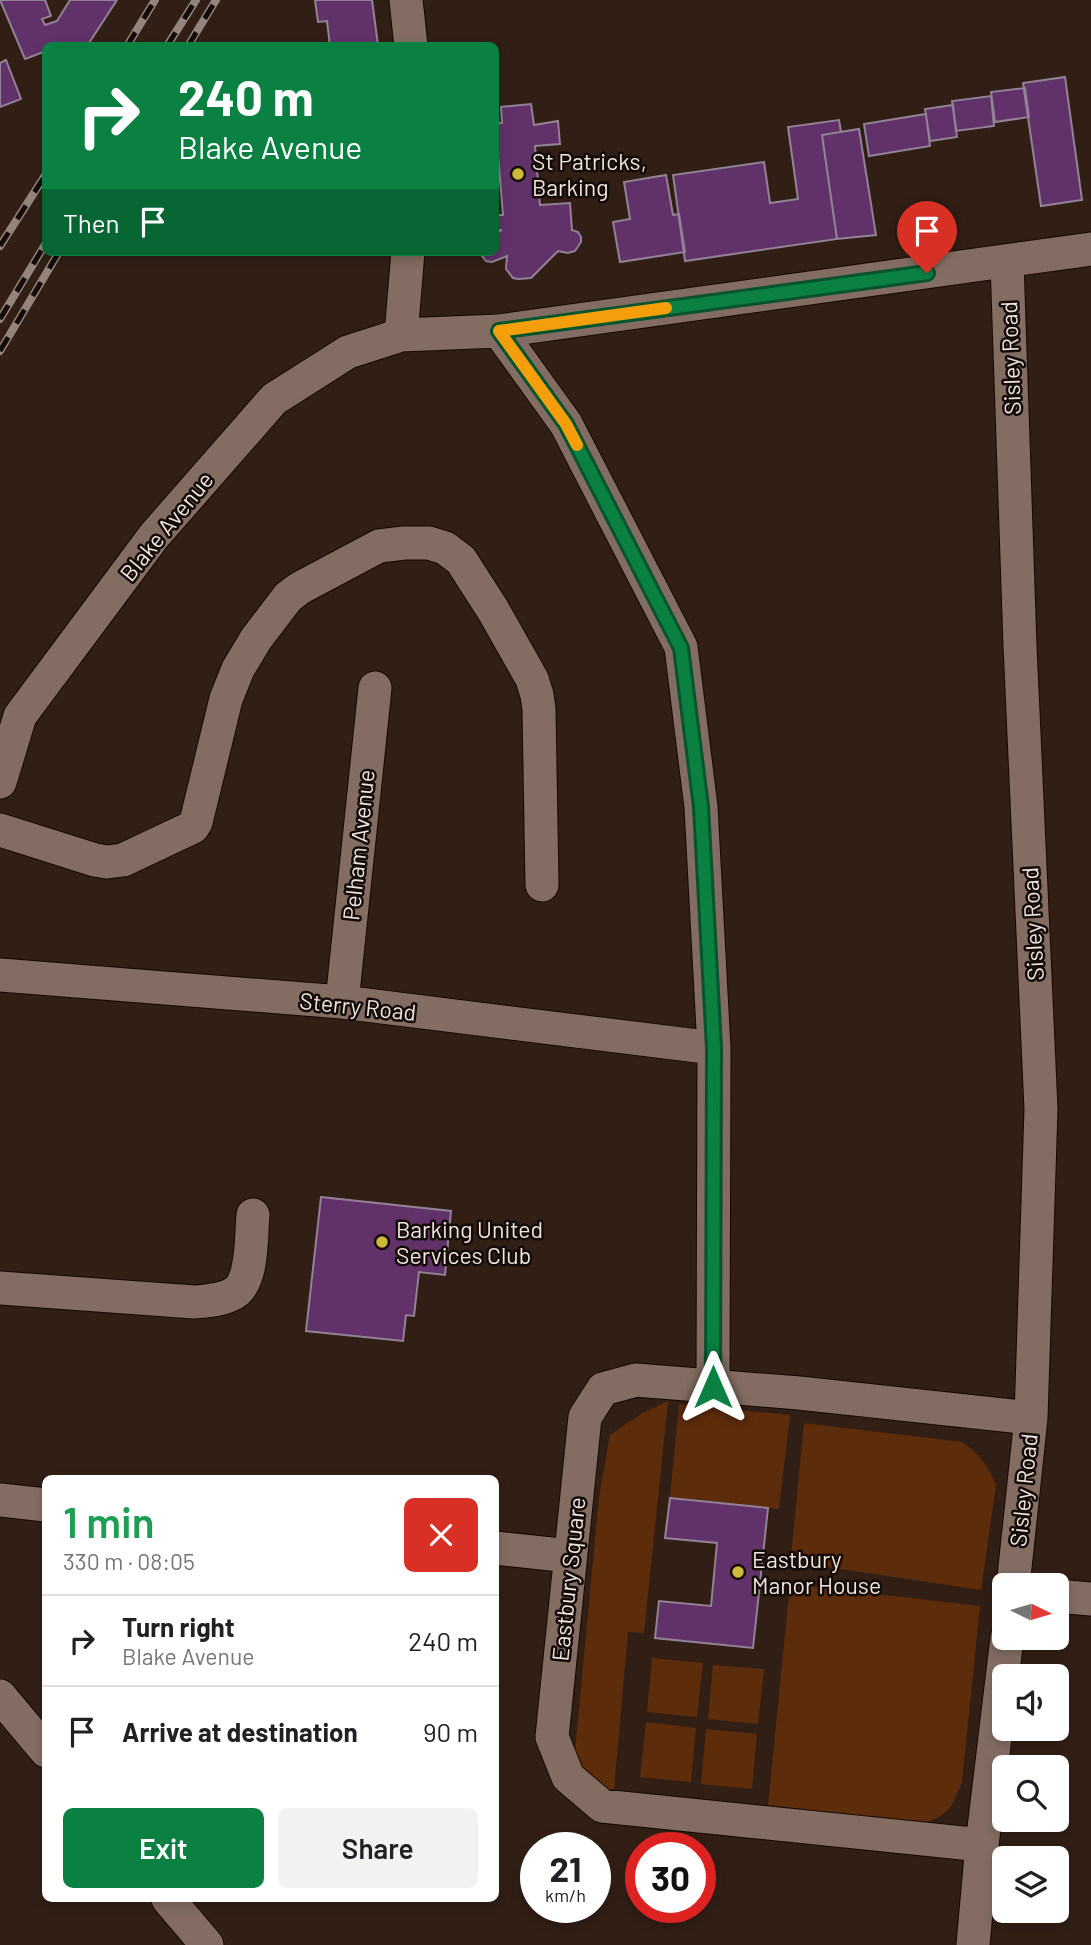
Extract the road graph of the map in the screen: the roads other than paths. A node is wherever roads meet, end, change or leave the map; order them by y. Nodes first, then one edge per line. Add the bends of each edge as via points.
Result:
1 (406, 0) edge
2 (411, 42) edge
3 (1091, 249) edge
4 (408, 256) edge
5 (1007, 262) junction
6 (499, 331) junction
7 (401, 335) junction
8 (375, 688) dead end
9 (0, 782) edge
10 (0, 830) edge
11 (542, 885) dead end
12 (0, 975) edge
13 (342, 1003) junction
14 (714, 1048) junction
15 (253, 1215) dead end
16 (0, 1288) edge
17 (713, 1387) junction
18 (1031, 1418) junction
19 (0, 1500) edge
20 (42, 1505) edge
21 (499, 1548) edge
22 (570, 1556) junction
23 (1014, 1573) edge
24 (1069, 1598) edge
25 (1091, 1600) edge
26 (1006, 1650) edge
27 (0, 1696) edge
28 (42, 1746) edge
29 (982, 1845) junction
30 (171, 1902) edge
31 (207, 1945) edge
32 (973, 1945) edge

1 - 2 street
3 - 5 street, Blake Avenue
4 - 7 street
5 - 6 street, Blake Avenue
5 - 18 street, Sisley Road via 1041,1109
6 - 7 street, Blake Avenue
6 - 14 street via 566,424 681,648 701,807
7 - 9 street, Blake Avenue via 348,352 274,399 154,536 20,716
8 - 13 street, Pelham Avenue
10 - 11 street via 107,862 123,860 193,827 238,669 288,597 379,547 429,543 461,560 532,679 539,709
12 - 13 street, Sterry Road
13 - 14 street, Sterry Road
14 - 17 street
15 - 16 street via 247,1275 235,1292 225,1297 194,1302
17 - 18 street, Eastbury Square
17 - 22 street, Eastbury Square via 636,1380 603,1389 585,1417
18 - 23 street, Sisley Road
19 - 20 street
21 - 22 street
22 - 29 street, Eastbury Square via 552,1737 568,1777 602,1806
24 - 25 street
26 - 29 street
27 - 28 street
29 - 32 street
30 - 31 street

